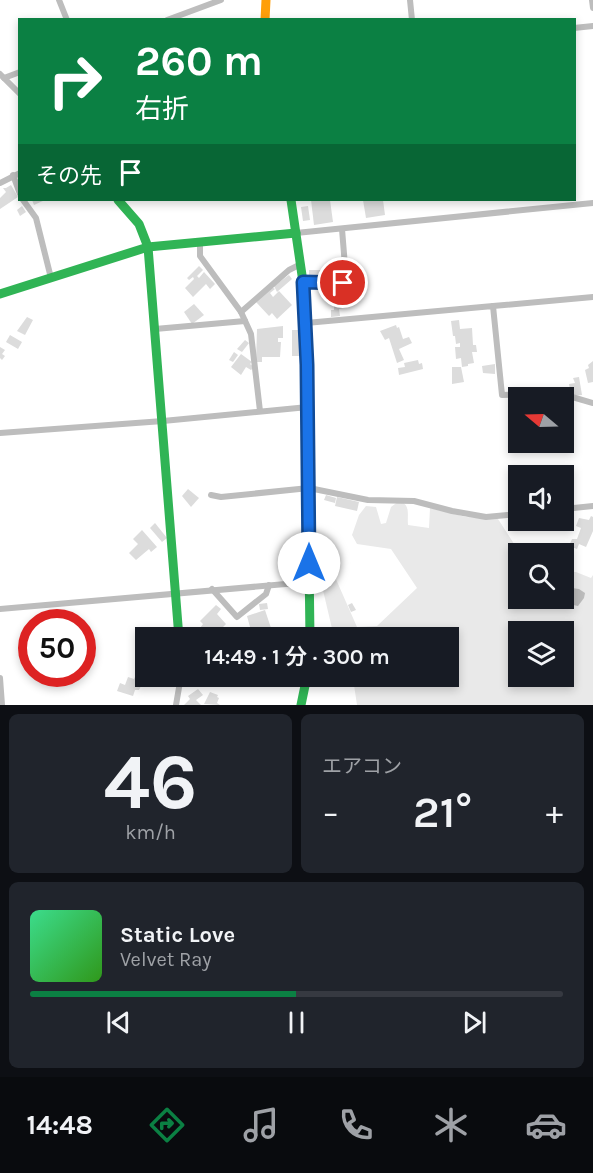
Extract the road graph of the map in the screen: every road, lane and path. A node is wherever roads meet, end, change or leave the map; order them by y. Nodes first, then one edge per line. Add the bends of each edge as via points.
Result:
1 (59, 0) edge
2 (221, 0) edge
3 (266, 0) edge
4 (410, 0) edge
5 (592, 0) edge
6 (593, 8) edge
7 (65, 18) edge
8 (172, 18) edge
9 (265, 18) edge
10 (412, 18) edge
11 (593, 26) edge
12 (576, 28) edge
13 (18, 72) edge
14 (2, 76) edge
15 (18, 92) edge
16 (16, 174) edge
17 (0, 183) edge
18 (24, 201) edge
19 (119, 201) edge
20 (291, 201) edge
21 (593, 203) edge
22 (342, 229) junction
23 (296, 233) junction
24 (200, 243) junction
25 (148, 248) junction
26 (301, 264) junction
27 (51, 278) junction
28 (303, 282) junction
29 (0, 294) edge
30 (593, 297) edge
31 (493, 306) junction
32 (241, 312) junction
33 (245, 321) junction
34 (306, 323) junction
35 (155, 329) junction
36 (593, 403) edge
37 (308, 407) junction
38 (260, 411) junction
39 (163, 421) junction
40 (0, 433) edge
41 (309, 488) junction
42 (212, 495) dead end
43 (593, 506) edge
44 (574, 508) edge
45 (508, 515) edge
46 (309, 582) junction
47 (269, 585) junction
48 (212, 590) junction
49 (176, 592) junction
50 (0, 609) edge
51 (178, 627) edge
52 (310, 627) edge
53 (0, 678) edge
54 (179, 687) edge
55 (305, 687) edge
56 (2, 705) edge
57 (176, 705) edge
58 (301, 705) edge

1 - 7 street
2 - 8 street
3 - 9 street
4 - 10 street
5 - 6 street
11 - 12 street
13 - 14 street
14 - 15 street
16 - 17 street
18 - 27 street via 36,218
19 - 25 street via 139,224
20 - 23 street
21 - 22 street
22 - 23 street
22 - 28 street via 343,283
23 - 24 street
23 - 26 street
24 - 25 street
24 - 32 street via 200,256
25 - 27 street
25 - 35 street
26 - 28 street
26 - 32 street
27 - 29 street
28 - 34 street
30 - 31 street
31 - 34 street
31 - 36 street via 502,395 562,394
32 - 33 street
33 - 35 street
33 - 38 street via 253,345
34 - 37 street
35 - 39 street
37 - 38 street
37 - 41 street
38 - 39 street
39 - 40 street
39 - 49 street
41 - 42 street
41 - 45 street via 368,500 414,501 486,517
41 - 46 street
43 - 44 street
46 - 47 street
46 - 52 street
47 - 48 street
47 - 48 street via 266,594 237,617
48 - 49 street
49 - 50 street
49 - 51 street
53 - 56 street
54 - 57 street
55 - 58 street

